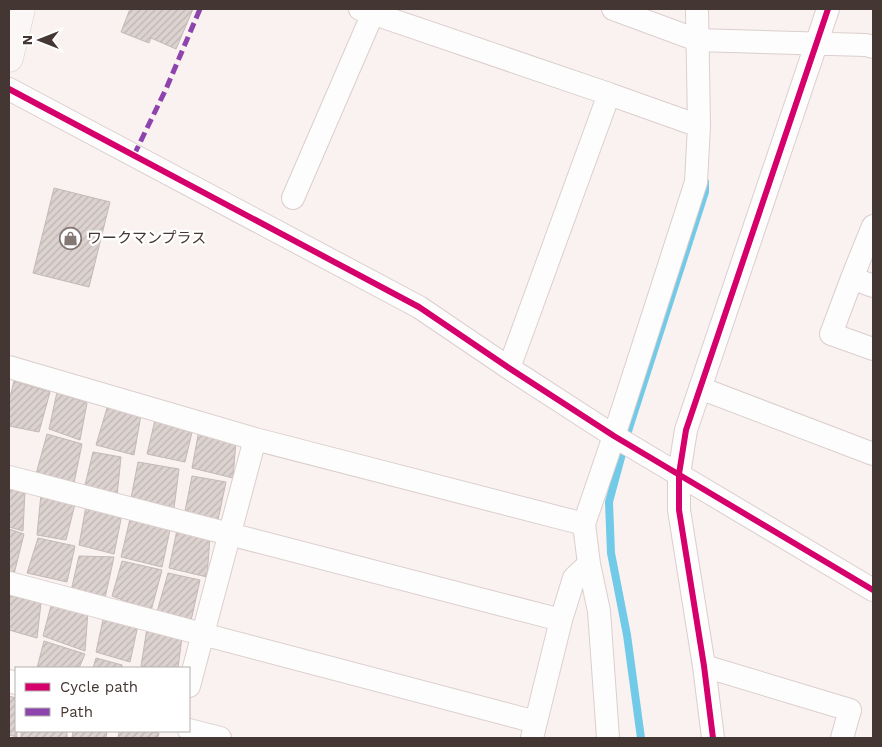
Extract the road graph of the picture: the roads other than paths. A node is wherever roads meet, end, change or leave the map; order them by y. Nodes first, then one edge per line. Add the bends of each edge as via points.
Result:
1 (21, 9) edge
2 (613, 9) edge
3 (697, 9) edge
4 (828, 9) edge
5 (366, 11) edge
6 (697, 40) junction
7 (816, 43) junction
8 (873, 47) edge
9 (9, 58) edge
10 (9, 89) edge
11 (609, 94) junction
12 (699, 126) junction
13 (293, 198) dead end
14 (873, 226) edge
15 (852, 278) junction
16 (873, 286) edge
17 (873, 349) edge
18 (9, 368) edge
19 (509, 368) junction
20 (700, 388) junction
21 (614, 436) junction
22 (255, 439) junction
23 (873, 454) edge
24 (679, 474) junction
25 (9, 477) edge
26 (584, 524) junction
27 (230, 534) junction
28 (589, 564) junction
29 (9, 583) edge
30 (873, 590) edge
31 (561, 620) junction
32 (203, 634) junction
33 (704, 666) junction
34 (190, 682) edge
35 (190, 730) edge
36 (534, 730) edge
37 (220, 738) edge
38 (608, 738) edge
39 (713, 738) edge
40 (842, 738) edge

1 - 9 street
2 - 6 street
3 - 6 street
4 - 7 street
5 - 11 street
5 - 13 street
6 - 7 street
6 - 12 street
7 - 8 street
7 - 20 street
10 - 19 street via 418,307
11 - 12 street
11 - 19 street
12 - 21 street via 696,182
14 - 15 street
15 - 16 street
15 - 17 street via 831,334
18 - 22 street
19 - 21 street
20 - 23 street
20 - 24 street via 686,430
21 - 24 street
21 - 26 street
22 - 26 street
22 - 27 street
24 - 30 street
24 - 33 street via 679,510
25 - 27 street
26 - 28 street
27 - 31 street
27 - 32 street
28 - 31 street via 574,578
28 - 38 street via 599,611
29 - 32 street
31 - 36 street
32 - 34 street
32 - 36 street
33 - 39 street
33 - 40 street via 850,710
35 - 37 street

